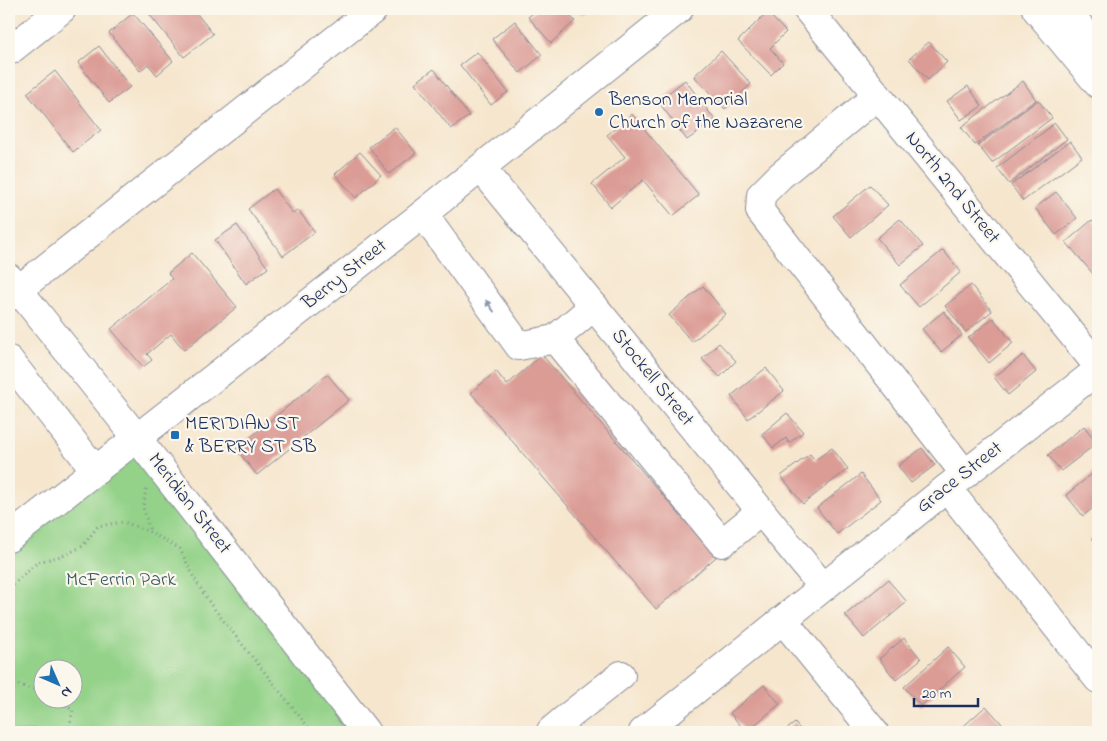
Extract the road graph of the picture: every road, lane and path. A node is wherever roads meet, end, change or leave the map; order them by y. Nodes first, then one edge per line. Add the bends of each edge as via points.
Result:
1 (62, 9) edge
2 (374, 9) edge
3 (679, 9) edge
4 (807, 9) edge
5 (1036, 9) edge
6 (1066, 9) edge
7 (1098, 49) edge
8 (9, 50) edge
9 (1098, 84) edge
10 (877, 96) junction
11 (481, 168) junction
12 (422, 214) junction
13 (12, 288) edge
14 (594, 306) junction
15 (555, 339) junction
16 (9, 360) edge
17 (1098, 368) edge
18 (137, 438) junction
19 (96, 471) junction
20 (956, 481) junction
21 (146, 489) dead end
22 (760, 512) junction
23 (150, 532) junction
24 (9, 538) edge
25 (9, 588) edge
26 (823, 588) junction
27 (783, 620) junction
28 (621, 675) dead end
29 (1098, 679) edge
30 (9, 681) edge
31 (32, 689) edge
32 (70, 708) edge
33 (9, 727) edge
34 (12, 732) edge
35 (68, 732) edge
36 (312, 732) edge
37 (366, 732) edge
38 (551, 732) edge
39 (642, 732) edge
40 (874, 732) edge

1 - 8 street
2 - 13 street
3 - 11 street, Berry Street
4 - 10 street, North 2nd Street
5 - 9 street
6 - 7 street
10 - 17 street, North 2nd Street
10 - 20 street via 780,176 761,196 760,211
11 - 12 street, Berry Street
11 - 14 street, Stockell Street
15 -> 12 street via 519,346
12 - 18 street, Berry Street
13 - 18 street, Meridian Street
14 - 15 street
14 - 22 street, Stockell Street
15 - 22 street via 722,543
16 - 19 street
17 - 20 street, Grace Street
18 - 19 street, Berry Street
18 - 37 street, Meridian Street
19 - 24 street, Berry Street
20 - 26 street, Grace Street
20 - 29 street
21 - 23 path via 143,507
22 - 26 street, Stockell Street
23 - 25 path via 124,522 98,526 83,546 38,562
23 - 36 path via 180,549 212,605
26 - 27 street, Grace Street
27 - 39 street
27 - 40 street
28 - 38 street
30 - 31 path
32 - 35 path via 73,710
33 - 34 path

